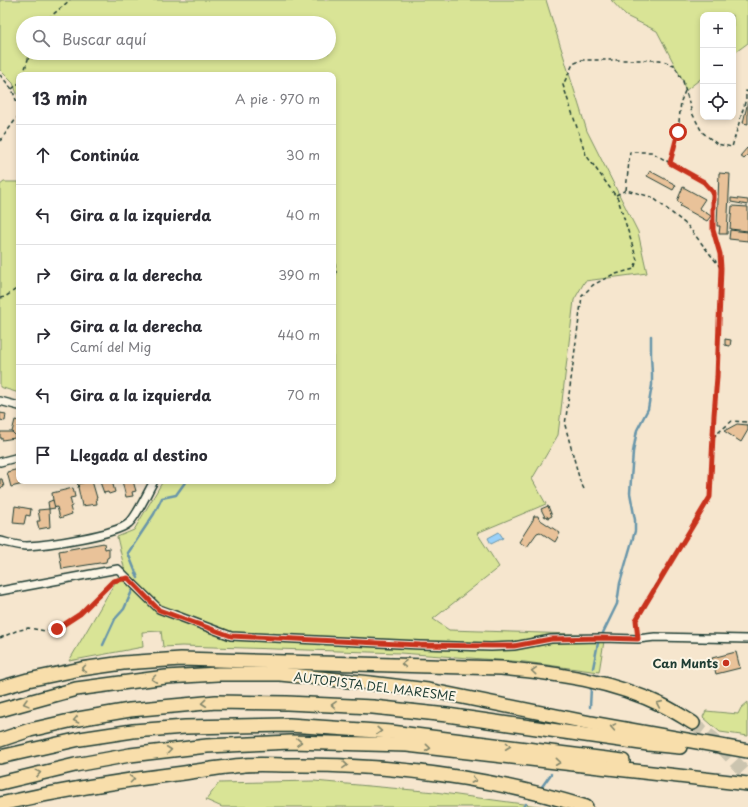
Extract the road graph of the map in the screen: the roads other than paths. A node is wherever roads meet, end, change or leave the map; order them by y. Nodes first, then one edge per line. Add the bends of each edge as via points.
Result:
1 (0, 401) edge
2 (16, 405) edge
3 (16, 458) edge
4 (0, 462) edge
5 (152, 484) edge
6 (0, 541) edge
7 (0, 591) edge
8 (748, 639) edge
9 (216, 659) junction
10 (304, 676) junction
11 (0, 688) edge
12 (0, 710) edge
13 (693, 723) tunnel mouth
14 (0, 740) edge
15 (748, 752) edge
16 (0, 756) edge
17 (748, 777) edge
18 (0, 782) edge
19 (748, 784) edge
20 (93, 785) junction
21 (0, 804) edge
22 (17, 807) edge
23 (586, 807) edge

1 - 2 street
3 - 4 street
5 - 6 street via 132,520 125,526 98,535 26,546
7 - 8 street via 118,569 159,610 231,636 491,646 514,646 551,639
9 - 10 highway
9 -> 11 highway via 123,663 81,669
13 -> 9 highway via 666,707 631,692 601,683 541,672 501,668
10 -> 12 highway, AUTOPISTA DEL MARESME via 218,674 166,677 76,689
15 -> 10 highway, AUTOPISTA DEL MARESME via 428,690
15 -> 14 highway via 648,744 373,707 287,703 216,702 130,710 30,730
16 -> 17 highway via 133,731 289,725 390,732
18 -> 19 highway via 130,755 207,746 290,742 407,745
20 - 21 highway
20 - 22 highway
20 -> 23 highway via 245,765 334,764 404,769 468,778 547,795

